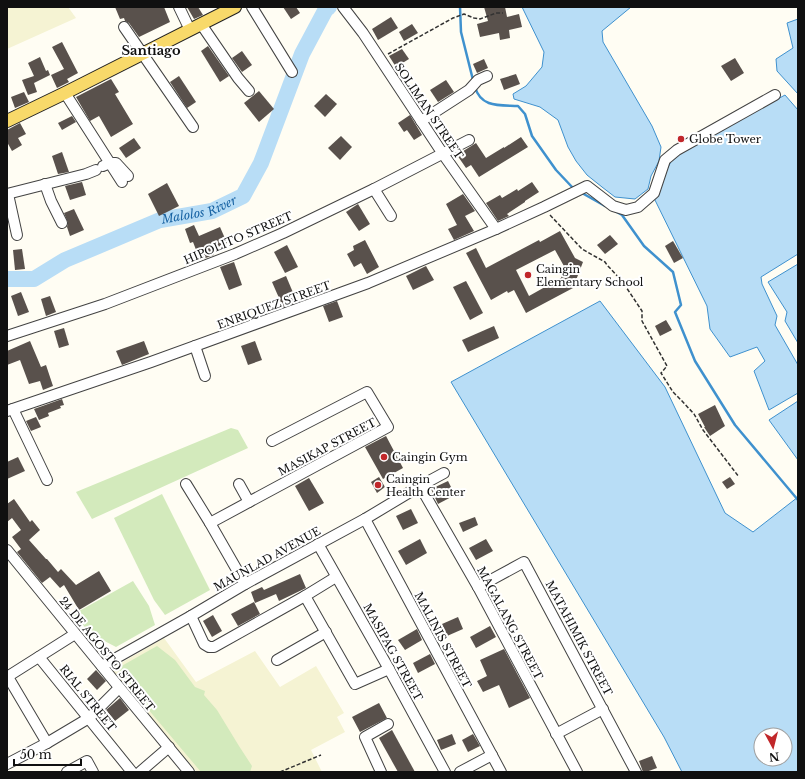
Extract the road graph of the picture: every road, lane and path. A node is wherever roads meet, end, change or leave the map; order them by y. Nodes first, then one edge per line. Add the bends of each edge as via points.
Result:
1 (179, 7) edge
2 (234, 7) edge
3 (252, 7) edge
4 (345, 9) edge
5 (502, 13) dead end
6 (124, 27) dead end
7 (195, 27) junction
8 (143, 53) junction
9 (380, 58) junction
10 (292, 72) dead end
11 (482, 78) dead end
12 (249, 91) dead end
13 (65, 93) junction
14 (775, 95) dead end
15 (7, 121) edge
16 (421, 121) junction
17 (192, 127) dead end
18 (470, 140) dead end
19 (443, 154) junction
20 (103, 166) junction
21 (125, 179) dead end
22 (45, 184) junction
23 (374, 189) junction
24 (7, 194) edge
25 (544, 207) junction
26 (391, 216) dead end
27 (62, 223) dead end
28 (496, 228) junction
29 (17, 235) dead end
30 (7, 336) edge
31 (195, 346) junction
32 (205, 376) dead end
33 (10, 410) edge
34 (272, 441) dead end
35 (444, 473) dead end
36 (738, 476) dead end
37 (47, 480) dead end
38 (186, 484) dead end
39 (239, 484) dead end
40 (420, 486) junction
41 (250, 502) junction
42 (365, 519) junction
43 (210, 524) junction
44 (318, 544) junction
45 (7, 550) edge
46 (336, 577) junction
47 (245, 584) junction
48 (478, 587) junction
49 (305, 596) junction
50 (191, 616) junction
51 (326, 632) junction
52 (75, 634) junction
53 (39, 657) junction
54 (277, 660) dead end
55 (102, 666) junction
56 (389, 669) junction
57 (8, 677) edge
58 (119, 688) junction
59 (603, 709) junction
60 (89, 718) junction
61 (388, 724) dead end
62 (556, 734) junction
63 (47, 743) junction
64 (169, 747) junction
65 (321, 755) dead end
66 (492, 755) junction
67 (8, 762) edge
68 (67, 772) edge
69 (93, 772) edge
70 (132, 772) edge
71 (140, 772) edge
72 (189, 772) edge
73 (280, 772) edge
74 (381, 772) edge
75 (445, 772) edge
76 (460, 772) edge
77 (501, 772) edge
78 (577, 772) edge
79 (636, 772) edge

1 - 7 street
2 - 7 main road
3 - 10 street
4 - 9 street, SOLIMAN STREET
5 - 9 path via 480,19 464,14 452,18
6 - 8 street
7 - 8 main road
7 - 12 street
8 - 13 main road
8 - 17 street
9 - 16 street, SOLIMAN STREET
11 - 16 street via 469,90
13 - 15 main road
13 - 20 street
14 - 25 street, ENRIQUEZ STREET via 677,150 665,160 654,193 638,207 626,210 613,206 587,186
16 - 19 street, SOLIMAN STREET
18 - 19 street, HIPOLITO STREET
19 - 23 street, HIPOLITO STREET
19 - 28 street, SOLIMAN STREET
20 - 21 street
20 - 22 street via 86,174
22 - 24 street
22 - 27 street
23 - 26 street
23 - 30 street, HIPOLITO STREET via 235,254 105,304
24 - 29 street
25 - 28 street, ENRIQUEZ STREET
25 - 36 path via 582,249 605,262 622,281 642,311 642,321 667,366 661,373
28 - 31 street, ENRIQUEZ STREET via 368,283
31 - 32 street
31 - 33 street, ENRIQUEZ STREET
33 - 37 street
34 - 41 street, MASIKAP STREET via 366,392 388,428
35 - 40 street, MAUNLAD AVENUE
38 - 43 street
39 - 41 street
40 - 42 street, MAUNLAD AVENUE
40 - 48 street, MAGALANG STREET
41 - 43 street, MASIKAP STREET
42 - 44 street, MAUNLAD AVENUE
42 - 66 street, MALINIS STREET
43 - 47 street
44 - 46 street, MASIPAG STREET
44 - 47 street, MAUNLAD AVENUE
45 - 52 street, 24 DE AGOSTO STREET
46 - 49 street
46 - 56 street, MASIPAG STREET
47 - 50 street, MAUNLAD AVENUE
48 - 59 street, MATAHIMIK STREET via 524,562
48 - 62 street, MAGALANG STREET
49 - 50 street via 214,647 204,644
49 - 51 street
50 - 55 street, MAUNLAD AVENUE
51 - 54 street
51 - 56 street via 355,684
52 - 53 street
52 - 55 street, 24 DE AGOSTO STREET
53 - 57 street
53 - 60 street, RIAL STREET
55 - 58 street, 24 DE AGOSTO STREET
56 - 75 street, MASIPAG STREET
57 - 63 street
58 - 60 street
58 - 64 street, 24 DE AGOSTO STREET
59 - 62 street
59 - 79 street, MATAHIMIK STREET
60 - 63 street
60 - 70 street, RIAL STREET
61 - 74 street via 365,737
62 - 78 street, MAGALANG STREET
63 - 67 street
64 - 71 street
64 - 72 street, 24 DE AGOSTO STREET
65 - 73 path
66 - 76 street
66 - 77 street, MALINIS STREET
68 - 69 street via 87,761

